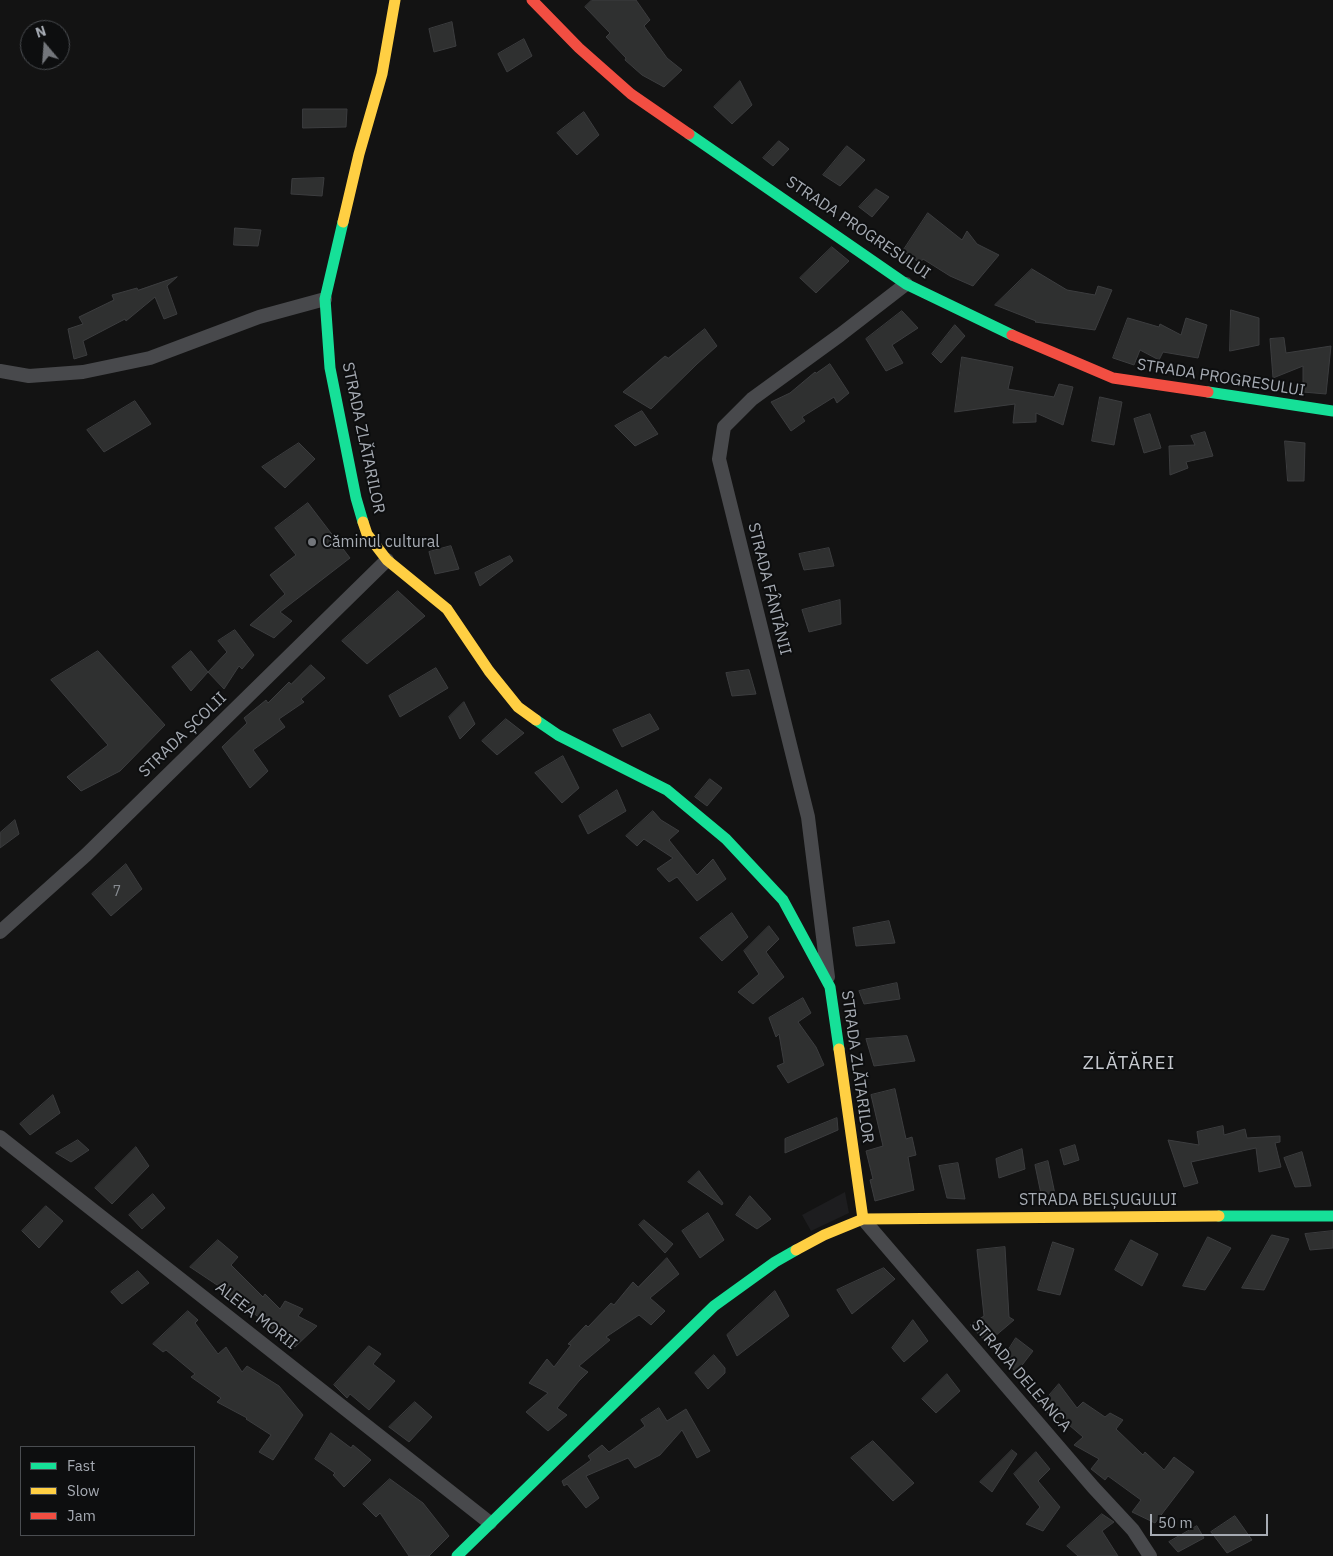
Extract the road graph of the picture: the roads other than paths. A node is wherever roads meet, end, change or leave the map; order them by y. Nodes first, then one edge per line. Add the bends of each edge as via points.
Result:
1 (396, 0) edge
2 (532, 0) edge
3 (906, 284) junction
4 (325, 299) junction
5 (0, 371) edge
6 (1333, 412) edge
7 (387, 560) junction
8 (0, 932) edge
9 (830, 987) junction
10 (0, 1137) edge
11 (1333, 1216) edge
12 (863, 1219) junction
13 (490, 1523) junction
14 (457, 1556) edge
15 (1150, 1556) edge

1 - 4 street, STRADA ZLĂTARILOR via 382,74 359,154
2 - 3 street, STRADA PROGRESULUI via 579,48 632,94
3 - 6 street, STRADA PROGRESULUI via 1003,331 1113,378
3 - 9 street, STRADA FÂNTÂNII via 752,399 724,427 718,459 808,818
4 - 5 street via 259,317 150,358 83,372 28,376
4 - 7 street, STRADA ZLĂTARILOR via 330,368 356,498 367,534
7 - 8 street, STRADA ȘCOLII via 86,855
7 - 9 street, STRADA ZLĂTARILOR via 447,609 518,707 558,735 667,790 726,839 783,900
9 - 12 street, STRADA ZLĂTARILOR
10 - 13 street, ALEEA MORII
11 - 12 street, STRADA BELȘUGULUI
12 - 13 street via 824,1235 775,1262 714,1306
12 - 15 street, STRADA DELEANCA via 1133,1530
13 - 14 street

